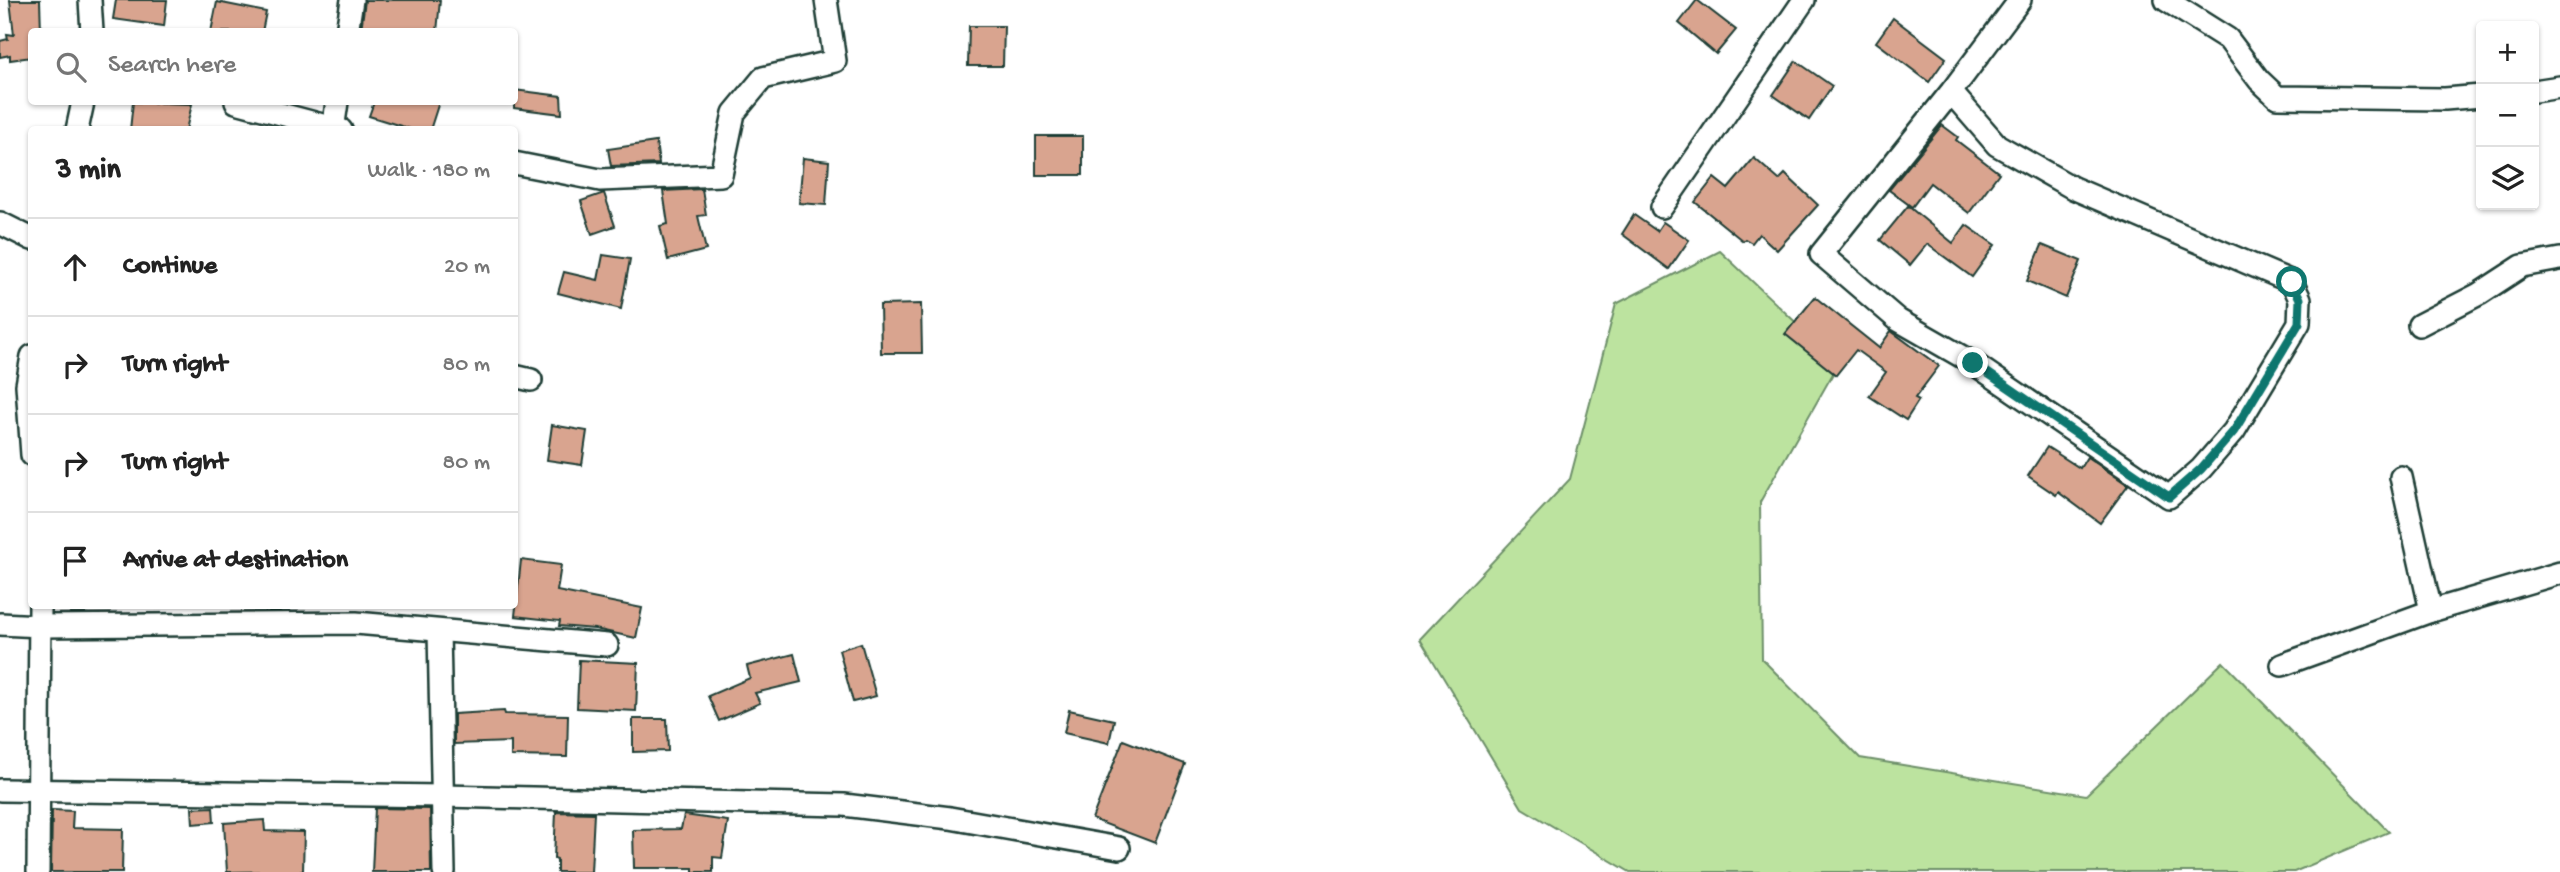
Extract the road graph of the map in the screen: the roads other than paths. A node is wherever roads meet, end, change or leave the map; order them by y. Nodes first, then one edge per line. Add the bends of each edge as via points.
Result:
1 (90, 0) edge
2 (352, 0) edge
3 (826, 0) edge
4 (1804, 0) edge
5 (2020, 0) edge
6 (2166, 0) edge
7 (92, 28) edge
8 (348, 28) edge
9 (2560, 87) edge
10 (2539, 91) edge
11 (1951, 92) junction
12 (2476, 96) edge
13 (82, 105) edge
14 (247, 105) edge
15 (337, 105) edge
16 (78, 126) edge
17 (325, 126) edge
18 (336, 126) edge
19 (518, 164) edge
20 (1662, 207) dead end
21 (0, 223) edge
22 (28, 237) edge
23 (2560, 259) edge
24 (2418, 325) dead end
25 (28, 379) edge
26 (28, 399) edge
27 (2401, 477) dead end
28 (2560, 573) edge
29 (2431, 611) junction
30 (356, 614) edge
31 (41, 616) edge
32 (0, 624) edge
33 (439, 631) junction
34 (607, 645) dead end
35 (2282, 665) dead end
36 (0, 790) edge
37 (37, 792) junction
38 (443, 796) junction
39 (1119, 848) dead end
40 (38, 872) edge
41 (444, 872) edge

1 - 7 street
2 - 8 street
3 - 19 street via 835,61 763,78 734,113 721,175 600,180
4 - 20 street
5 - 11 street
6 - 12 street via 2228,39 2277,97
9 - 10 street
11 - 11 street via 1997,145 2073,188 2292,282 2300,299 2299,323 2234,431 2169,497 1973,363 1898,320 1821,254
13 - 16 street
14 - 17 street
15 - 18 street
21 - 22 street
23 - 24 street via 2522,266
25 - 26 street
27 - 29 street
28 - 29 street
29 - 35 street
30 - 31 street
30 - 33 street
31 - 32 street
31 - 37 street
33 - 34 street
33 - 38 street
36 - 37 street
37 - 38 street
37 - 40 street
38 - 39 street via 844,805 950,818
38 - 41 street

